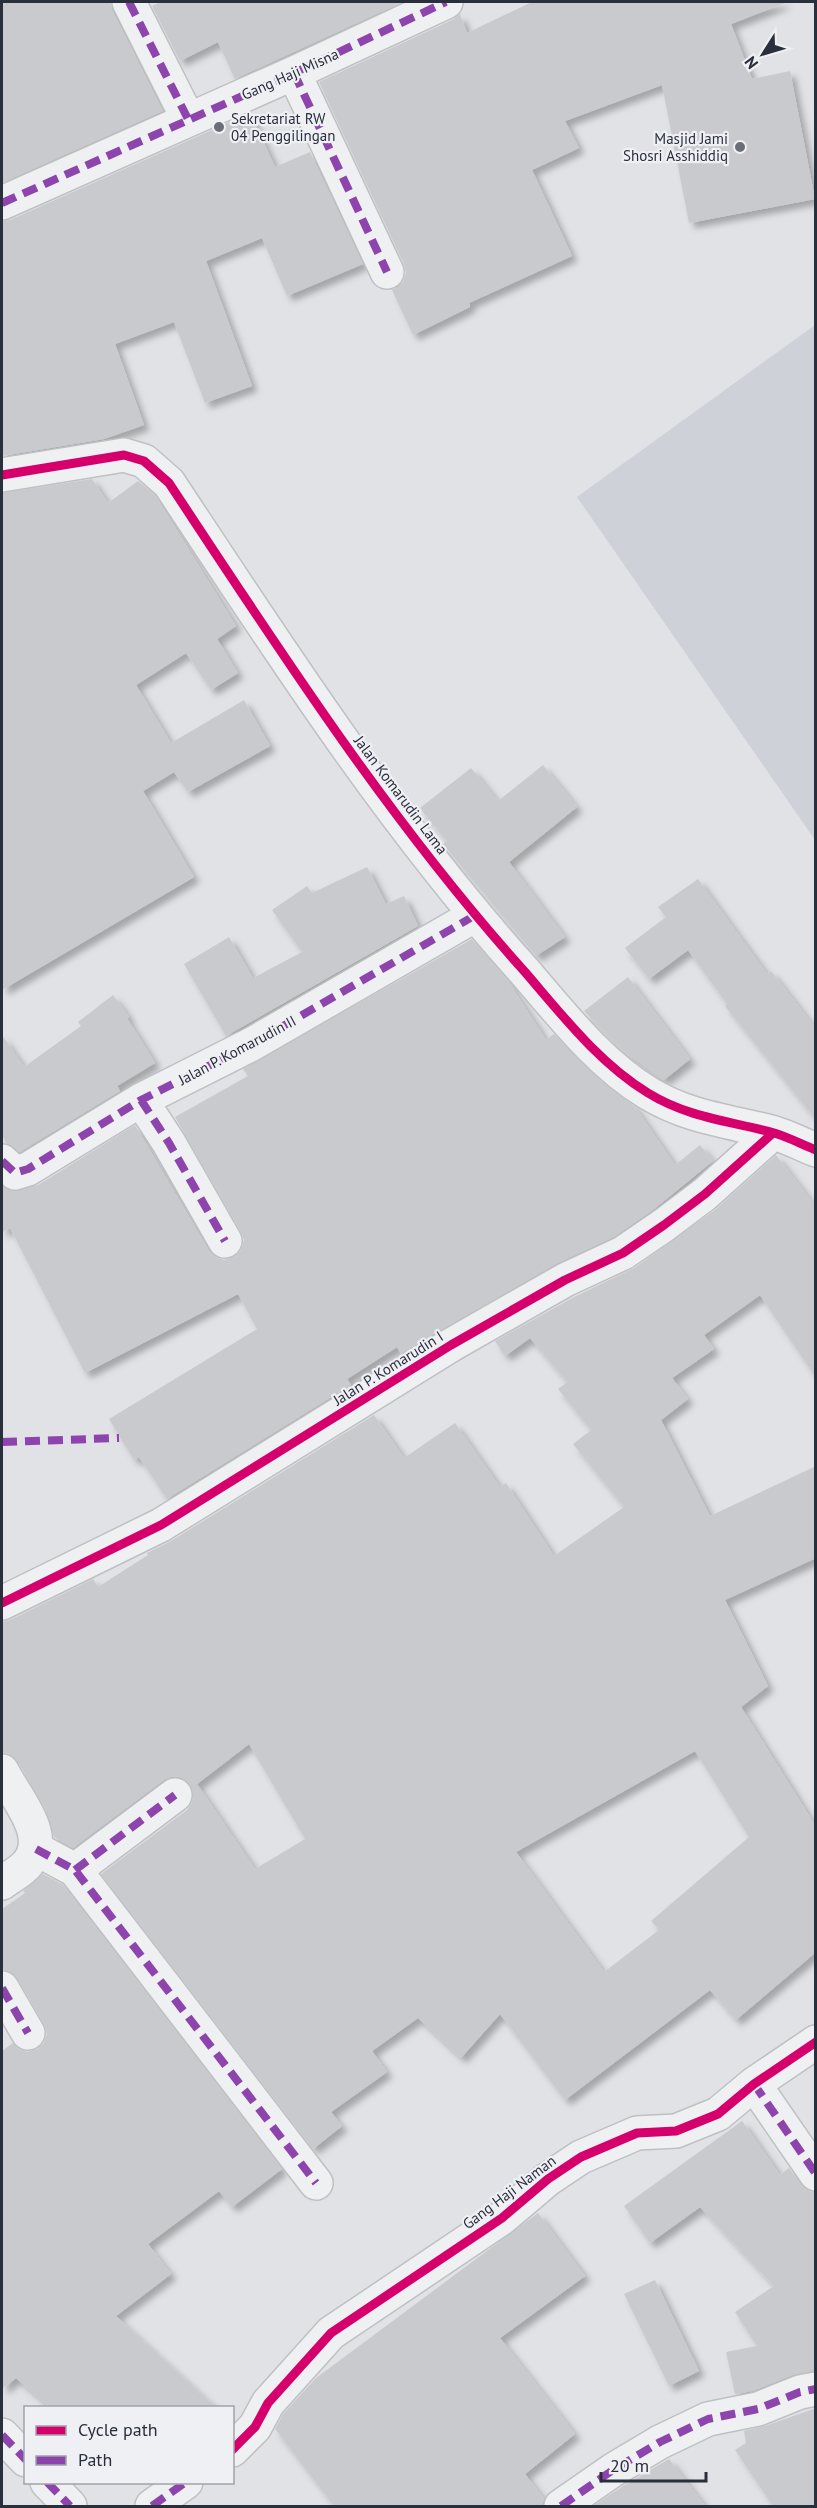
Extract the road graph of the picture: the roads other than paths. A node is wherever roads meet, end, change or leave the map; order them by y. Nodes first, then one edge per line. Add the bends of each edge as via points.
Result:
1 (129, 2) edge
2 (446, 2) edge
3 (294, 73) junction
4 (188, 119) junction
5 (2, 203) edge
6 (387, 272) dead end
7 (2, 475) edge
8 (474, 916) junction
9 (141, 1100) junction
10 (773, 1133) junction
11 (816, 1150) edge
12 (2, 1161) edge
13 (225, 1241) dead end
14 (2, 1603) edge
15 (2, 1771) edge
16 (175, 1795) dead end
17 (36, 1849) junction
18 (75, 1870) junction
19 (2, 1883) edge
20 (2, 1988) edge
21 (28, 2032) dead end
22 (816, 2042) edge
23 (754, 2084) junction
24 (816, 2174) edge
25 (316, 2182) dead end
26 (816, 2389) edge
27 (2, 2435) edge
28 (234, 2448) edge
29 (24, 2458) edge
30 (49, 2484) edge
31 (183, 2484) edge
32 (70, 2506) edge
33 (152, 2506) edge
34 (561, 2506) edge

1 - 4 street
2 - 3 street, Gang Haji Misna
3 - 4 street, Gang Haji Misna
3 - 6 street
4 - 5 street, Gang Haji Misna
7 - 8 street, Jalan Komarudin Lama via 124,455 144,461 169,483 354,758
8 - 9 street, Jalan P. Komarudin II via 252,1044
8 - 10 street, Jalan Komarudin Lama via 569,1023 625,1077 688,1113
9 - 12 street, Jalan P. Komarudin II via 28,1169 15,1173
9 - 13 street
10 - 11 street, Jalan Komarudin Lama
10 - 14 street, Jalan P. Komarudin I via 705,1194 623,1252 468,1335 161,1525
15 - 17 street via 35,1832
16 - 18 street
17 - 18 street
17 - 19 street via 27,1864
18 - 25 street
20 - 21 street
22 - 23 street, Gang Haji Naman
23 - 24 street
23 - 28 street, Gang Haji Naman via 718,2114 676,2131 637,2133 581,2157 548,2179 502,2218 331,2333 268,2403 255,2427
26 - 34 street via 758,2409 708,2419 613,2470
27 - 29 street
30 - 32 street
31 - 33 street

